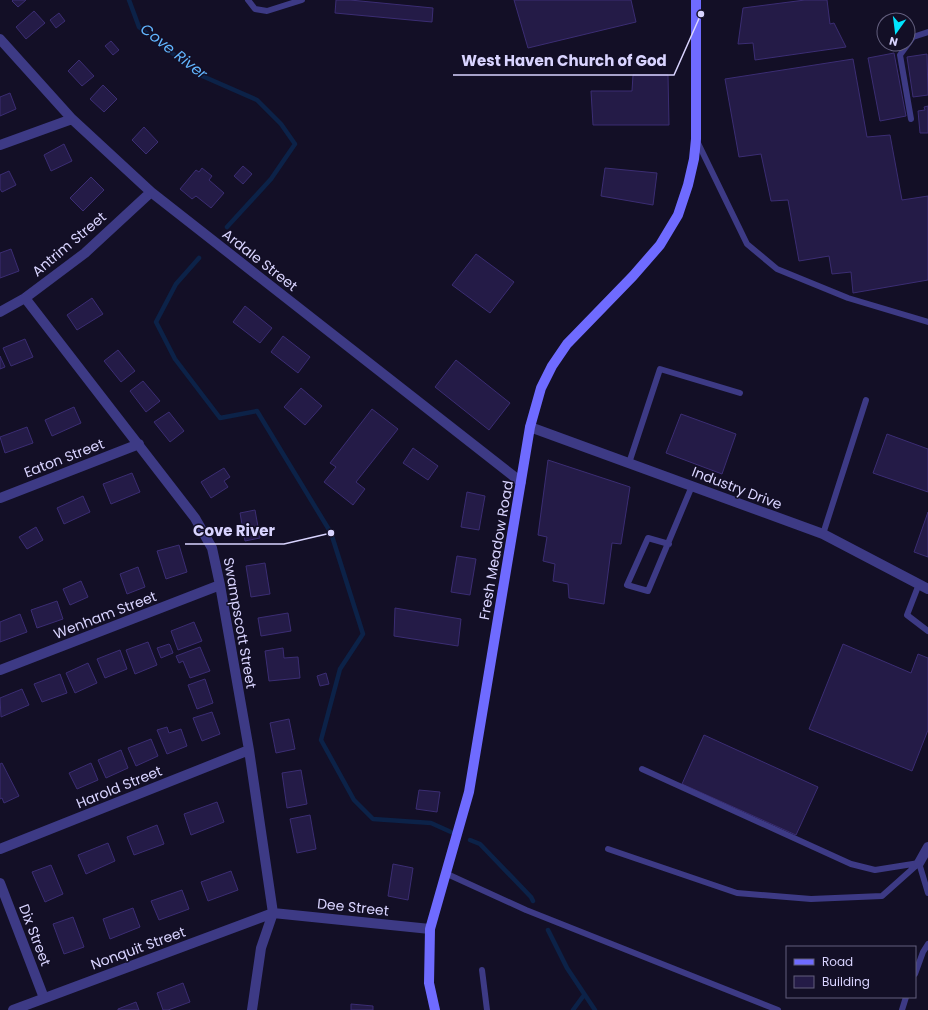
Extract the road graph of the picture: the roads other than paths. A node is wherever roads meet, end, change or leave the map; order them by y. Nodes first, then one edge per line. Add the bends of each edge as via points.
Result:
1 (248, 0) edge
2 (302, 0) edge
3 (696, 0) edge
4 (928, 32) edge
5 (916, 36) edge
6 (0, 40) edge
7 (902, 52) edge
8 (72, 119) junction
9 (911, 119) dead end
10 (696, 139) junction
11 (0, 145) edge
12 (151, 192) junction
13 (25, 298) junction
14 (0, 312) edge
15 (928, 322) edge
16 (740, 393) dead end
17 (866, 400) dead end
18 (530, 427) junction
19 (139, 444) junction
20 (630, 463) junction
21 (521, 482) junction
22 (692, 486) junction
23 (0, 498) edge
24 (823, 534) junction
25 (669, 544) junction
26 (919, 584) junction
27 (220, 585) junction
28 (928, 589) edge
29 (928, 631) edge
30 (0, 670) edge
31 (249, 750) junction
32 (642, 769) dead end
33 (928, 847) edge
34 (0, 849) edge
35 (608, 849) dead end
36 (919, 863) junction
37 (445, 873) junction
38 (0, 883) edge
39 (928, 893) edge
40 (273, 913) junction
41 (430, 929) junction
42 (928, 944) edge
43 (482, 970) dead end
44 (916, 971) edge
45 (44, 998) junction
46 (906, 998) edge
47 (13, 1010) edge
48 (252, 1010) edge
49 (435, 1010) edge
50 (487, 1010) edge
51 (778, 1010) edge
52 (902, 1010) edge

1 - 2 lane via 255,9 267,11
3 - 10 street, Fresh Meadow Road
4 - 5 lane
6 - 8 street, Ardale Street
7 - 9 lane via 900,55
8 - 11 street
8 - 12 street, Ardale Street
10 - 15 lane via 747,244 777,269 848,298
10 - 18 street, Fresh Meadow Road via 688,185 678,215 660,245 567,344 541,388
12 - 13 street, Antrim Street via 85,253
12 - 21 street, Ardale Street
13 - 14 street, Antrim Street
13 - 19 street, Swampscott Street
16 - 20 lane via 660,369
17 - 24 lane
18 - 20 street, Industry Drive
18 - 21 street, Fresh Meadow Road
19 - 23 street, Eaton Street
19 - 27 street, Swampscott Street via 195,518 212,548
20 - 22 street, Industry Drive
21 - 37 street, Fresh Meadow Road via 469,792
22 - 24 street, Industry Drive
22 - 25 lane
24 - 26 street, Industry Drive
25 - 25 lane via 648,591 627,585 648,538
26 - 28 street, Industry Drive
26 - 29 lane via 907,615
27 - 30 street, Wenham Street
27 - 31 street, Swampscott Street
31 - 34 street, Harold Street
31 - 40 street, Swampscott Street
32 - 36 lane via 851,864 875,870
33 - 36 street
35 - 36 lane via 737,893 811,899 882,896
36 - 39 lane
37 - 41 street, Fresh Meadow Road
37 - 51 lane via 526,910
38 - 45 street, Dix Street
40 - 41 street, Dee Street
40 - 45 street, Nonquit Street
40 - 48 street, Swampscott Street via 261,948
41 - 49 street, Fresh Meadow Road via 429,983
42 - 44 lane
43 - 50 lane
45 - 47 street, Nonquit Street
46 - 52 lane

